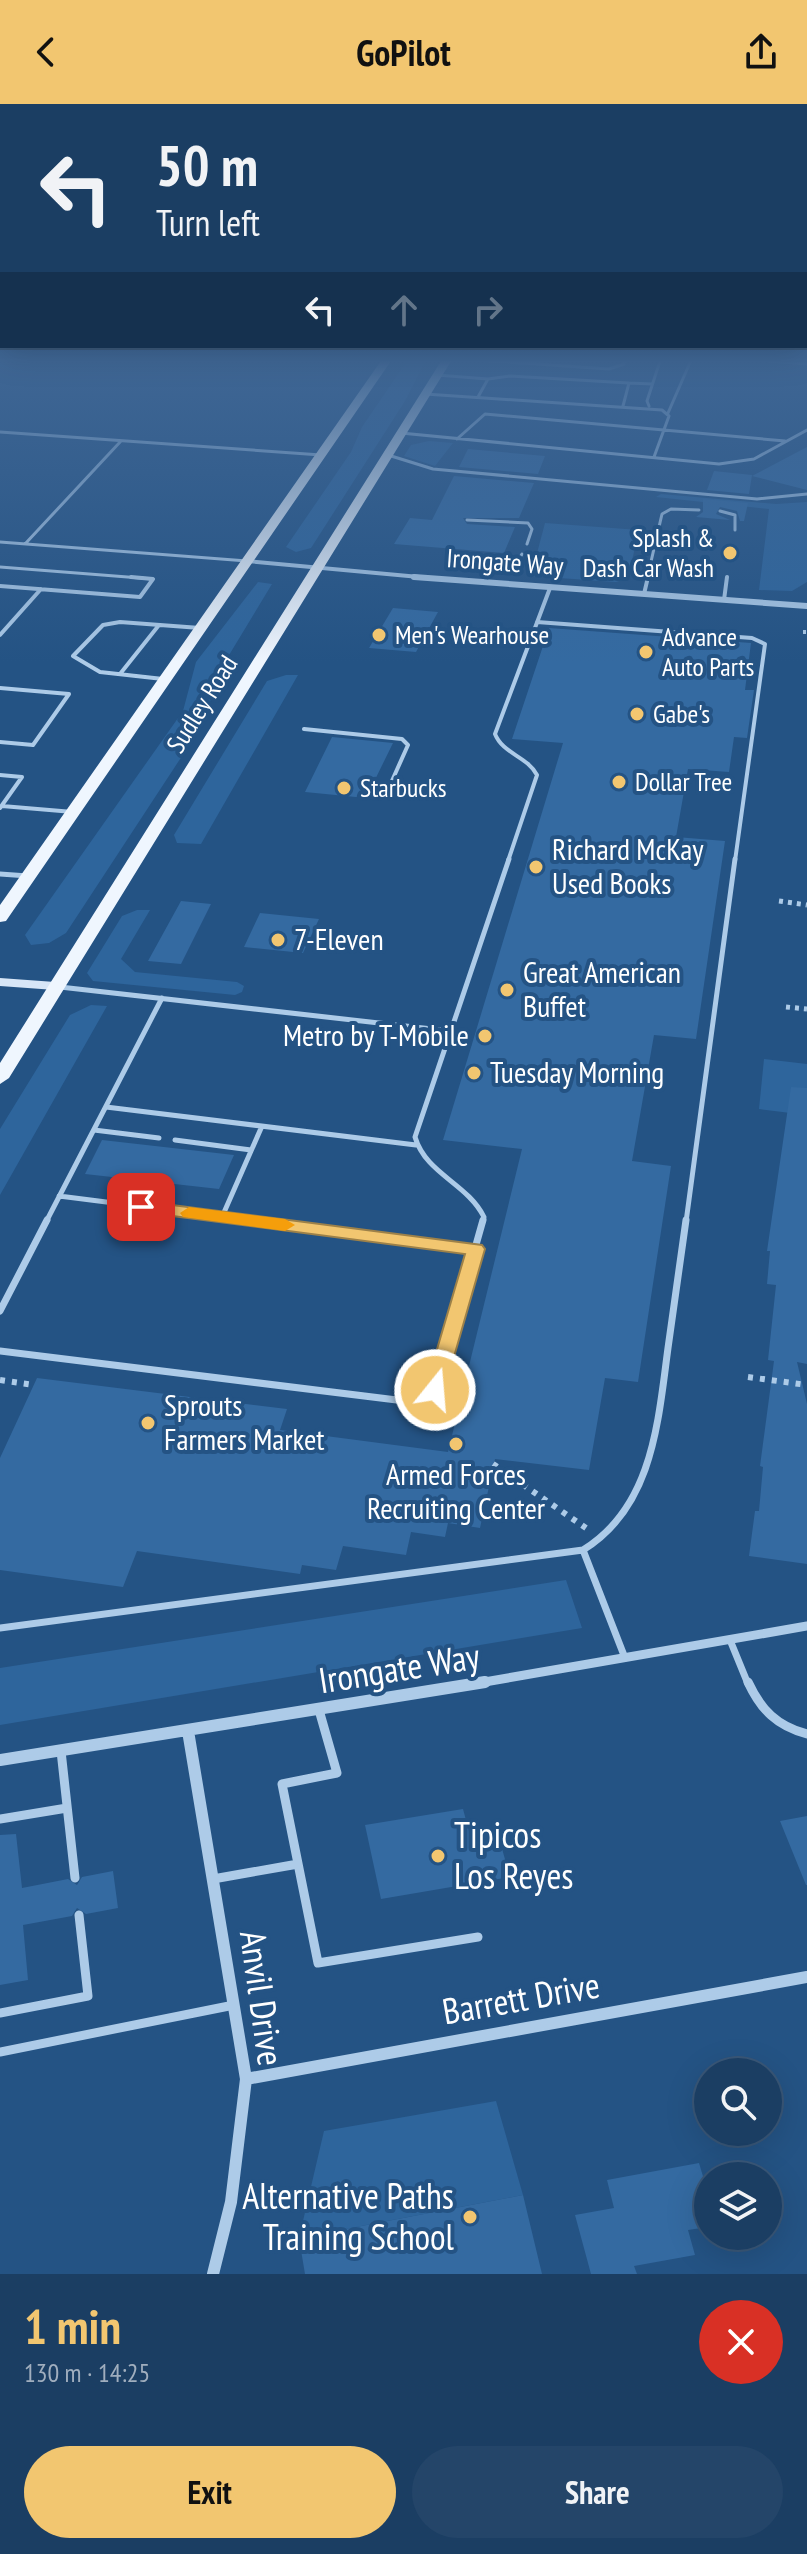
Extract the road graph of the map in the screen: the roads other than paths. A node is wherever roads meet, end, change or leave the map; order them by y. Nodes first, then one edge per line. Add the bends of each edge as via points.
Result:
1 (104, 459) edge
2 (318, 459) edge
3 (385, 459) edge
4 (398, 459) edge
5 (679, 459) edge
6 (753, 459) edge
7 (807, 494) edge
8 (699, 510) dead end
9 (720, 511) dead end
10 (467, 520) dead end
11 (735, 530) dead end
12 (0, 542) edge
13 (25, 544) junction
14 (527, 544) dead end
15 (522, 554) dead end
16 (247, 561) junction
17 (0, 567) edge
18 (484, 569) dead end
19 (315, 570) junction
20 (727, 577) dead end
21 (0, 586) edge
22 (550, 588) junction
23 (41, 589) junction
24 (644, 594) junction
25 (724, 600) junction
26 (807, 606) edge
27 (537, 622) junction
28 (159, 625) junction
29 (200, 628) junction
30 (0, 635) edge
31 (120, 674) junction
32 (165, 679) junction
33 (0, 688) edge
34 (304, 729) dead end
35 (0, 742) edge
36 (0, 775) edge
37 (410, 786) dead end
38 (1, 807) edge
39 (73, 812) junction
40 (0, 874) edge
41 (25, 876) junction
42 (0, 897) edge
43 (0, 917) edge
44 (0, 982) edge
45 (55, 986) junction
46 (162, 998) junction
47 (450, 1031) junction
48 (0, 1078) edge
49 (106, 1107) junction
50 (262, 1126) junction
51 (94, 1130) junction
52 (159, 1138) dead end
53 (175, 1140) dead end
54 (416, 1145) junction
55 (251, 1150) junction
56 (59, 1196) junction
57 (222, 1217) junction
58 (475, 1249) junction
59 (0, 1311) edge
60 (0, 1351) edge
61 (583, 1550) junction
62 (807, 1626) edge
63 (0, 1628) edge
64 (730, 1640) junction
65 (625, 1658) junction
66 (319, 1710) junction
67 (188, 1731) junction
68 (807, 1734) edge
69 (61, 1750) junction
70 (0, 1760) edge
71 (67, 1808) junction
72 (0, 1819) edge
73 (298, 1864) junction
74 (75, 1878) dead end
75 (213, 1879) junction
76 (79, 1915) dead end
77 (478, 1937) dead end
78 (807, 1977) edge
79 (234, 2005) junction
80 (0, 2013) edge
81 (0, 2052) edge
82 (246, 2079) junction
83 (213, 2274) edge

1 - 13 lane
2 - 16 main road, Sudley Road
3 - 19 main road, Sudley Road
4 - 7 lane via 446,470 757,499
5 - 6 lane via 732,464
8 - 24 lane via 671,509 662,514
9 - 11 lane via 735,515
10 - 14 lane via 528,523 532,529
12 - 13 lane
13 - 16 lane
15 - 18 lane via 516,564
16 - 19 street, Irongate Way
16 - 29 main road, Sudley Road
17 - 23 lane via 153,579 140,597
19 - 22 street, Irongate Way
19 - 45 main road, Sudley Road
20 - 25 lane
21 - 23 lane
22 - 24 street, Irongate Way
22 - 27 lane
23 - 30 lane
24 - 25 street, Irongate Way
25 - 26 street, Irongate Way
27 - 47 lane via 495,734 537,775
27 - 61 lane via 752,638 765,644 656,1437 635,1497 618,1525
28 - 29 lane
28 - 31 lane
28 - 31 lane via 103,625 73,656 100,672
29 - 32 main road, Sudley Road
31 - 32 lane
32 - 39 main road, Sudley Road
33 - 35 lane via 69,694 33,745
34 - 37 lane via 402,739 408,745 391,782
36 - 38 lane via 22,777
38 - 39 lane
39 - 41 main road, Sudley Road
40 - 41 lane
41 - 42 main road
41 - 43 main road
44 - 45 street
45 - 46 lane
45 - 48 main road, Sudley Road
46 - 47 lane
46 - 49 lane
47 - 54 lane
49 - 50 lane
49 - 51 lane
50 - 54 lane
50 - 55 lane
51 - 52 lane
51 - 56 lane
53 - 55 lane
54 - 58 lane via 425,1161 466,1188 480,1206 484,1217
55 - 57 lane
56 - 57 lane
56 - 59 lane
57 - 58 lane
58 - 60 lane via 435,1390 421,1403
61 - 63 lane
61 - 65 lane
62 - 64 street, Irongate Way
64 - 65 street, Irongate Way
64 - 68 lane via 771,1721
65 - 66 street, Irongate Way
66 - 67 street, Irongate Way
66 - 73 lane via 337,1773 282,1784
67 - 69 street, Irongate Way
67 - 75 street, Anvil Drive
69 - 70 street, Irongate Way
69 - 71 lane
71 - 72 lane
71 - 74 lane
73 - 75 lane
73 - 77 lane via 318,1963
75 - 79 street, Anvil Drive
76 - 80 lane via 88,1996
78 - 82 street, Barrett Drive
79 - 81 lane
79 - 82 street, Anvil Drive
82 - 83 street, Anvil Drive via 231,2202

